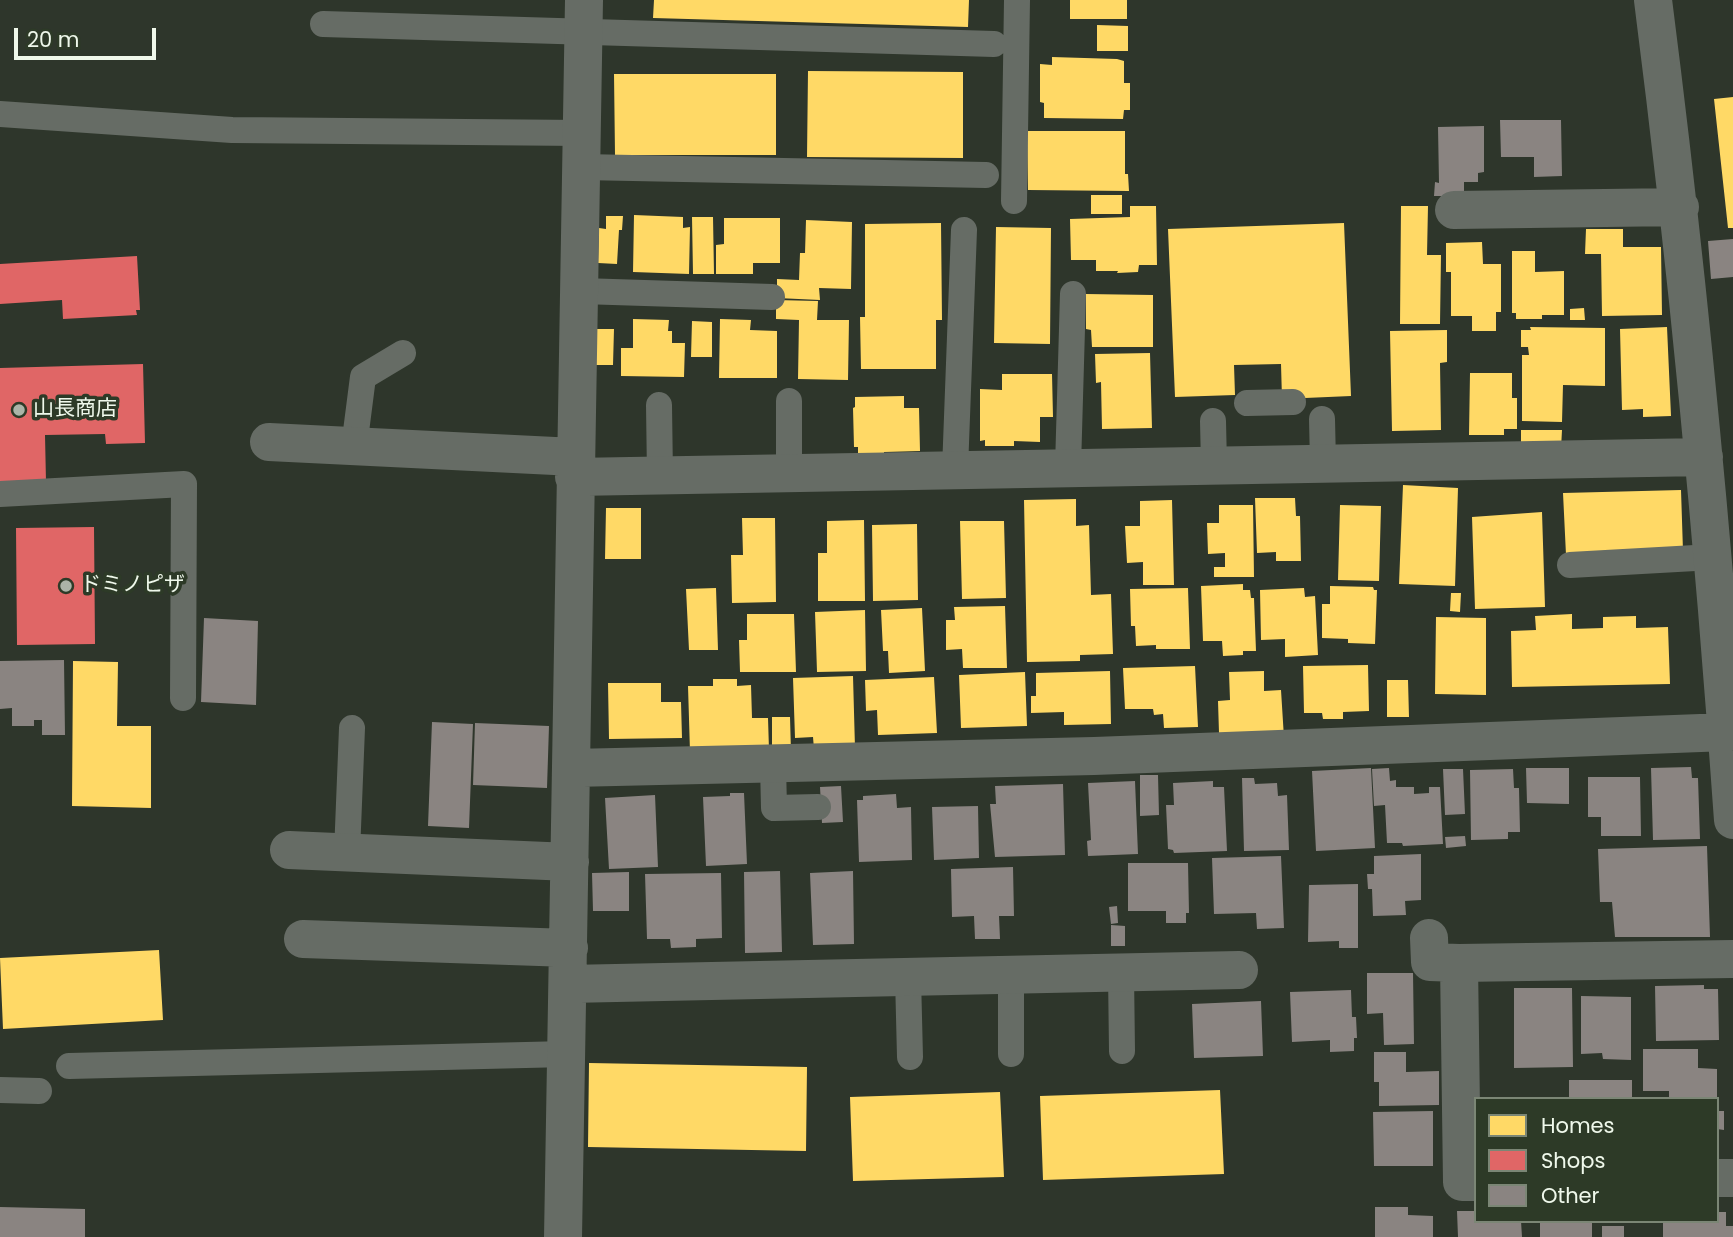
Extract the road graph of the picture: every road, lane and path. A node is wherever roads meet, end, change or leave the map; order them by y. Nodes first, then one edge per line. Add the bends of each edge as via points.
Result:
1 (1017, 0) edge
2 (1653, 0) edge
3 (584, 15) edge
4 (323, 24) dead end
5 (994, 44) dead end
6 (0, 114) edge
7 (582, 150) junction
8 (986, 175) dead end
9 (1014, 201) dead end
10 (1680, 208) junction
11 (1454, 210) dead end
12 (964, 230) dead end
13 (581, 291) junction
14 (1073, 294) dead end
15 (772, 297) dead end
16 (402, 353) dead end
17 (789, 401) dead end
18 (1293, 402) dead end
19 (1247, 403) dead end
20 (659, 405) dead end
21 (1322, 419) dead end
22 (1213, 421) dead end
23 (269, 442) dead end
24 (354, 447) junction
25 (1704, 457) junction
26 (1322, 463) junction
27 (1214, 465) junction
28 (575, 467) junction
29 (1068, 467) junction
30 (955, 470) junction
31 (789, 473) junction
32 (660, 476) junction
33 (0, 494) edge
34 (1723, 555) edge
35 (1570, 565) dead end
36 (183, 698) dead end
37 (352, 728) dead end
38 (1727, 732) junction
39 (773, 765) junction
40 (572, 768) junction
41 (818, 807) dead end
42 (1733, 820) edge
43 (289, 850) dead end
44 (346, 853) junction
45 (570, 862) junction
46 (1429, 938) dead end
47 (303, 939) dead end
48 (1733, 959) edge
49 (1459, 962) junction
50 (569, 966) junction
51 (1240, 970) dead end
52 (1121, 973) junction
53 (1011, 975) junction
54 (908, 977) junction
55 (1122, 1051) dead end
56 (567, 1054) junction
57 (1011, 1054) dead end
58 (910, 1056) dead end
59 (69, 1066) dead end
60 (0, 1090) edge
61 (39, 1091) dead end
62 (1474, 1182) edge
63 (563, 1237) edge

1 - 9 lane
2 - 10 street
3 - 4 lane
3 - 5 lane
3 - 7 street
6 - 7 lane
7 - 8 lane
7 - 13 street
10 - 11 street
10 - 25 street
12 - 30 lane
13 - 15 lane
13 - 28 street
14 - 29 lane
16 - 24 lane via 363,377
17 - 31 lane
18 - 19 lane
20 - 32 lane
21 - 26 lane
22 - 27 lane
23 - 24 street
24 - 28 street
25 - 26 street
25 - 34 street
26 - 27 street
27 - 29 street
28 - 32 street
28 - 40 street
29 - 30 street
30 - 31 street
31 - 32 street
33 - 36 lane via 184,484
34 - 35 lane
34 - 38 street
37 - 44 lane
38 - 39 street
38 - 42 street
39 - 40 street
39 - 41 lane via 774,808
40 - 45 street
43 - 44 street
44 - 45 street
45 - 50 street
46 - 49 street via 1430,962
47 - 50 street
48 - 49 street
49 - 62 street via 1462,1182
50 - 54 street
50 - 56 street
51 - 52 street
52 - 53 street
52 - 55 lane
53 - 54 street
53 - 57 lane
54 - 58 lane
56 - 59 lane
56 - 63 street
60 - 61 lane

